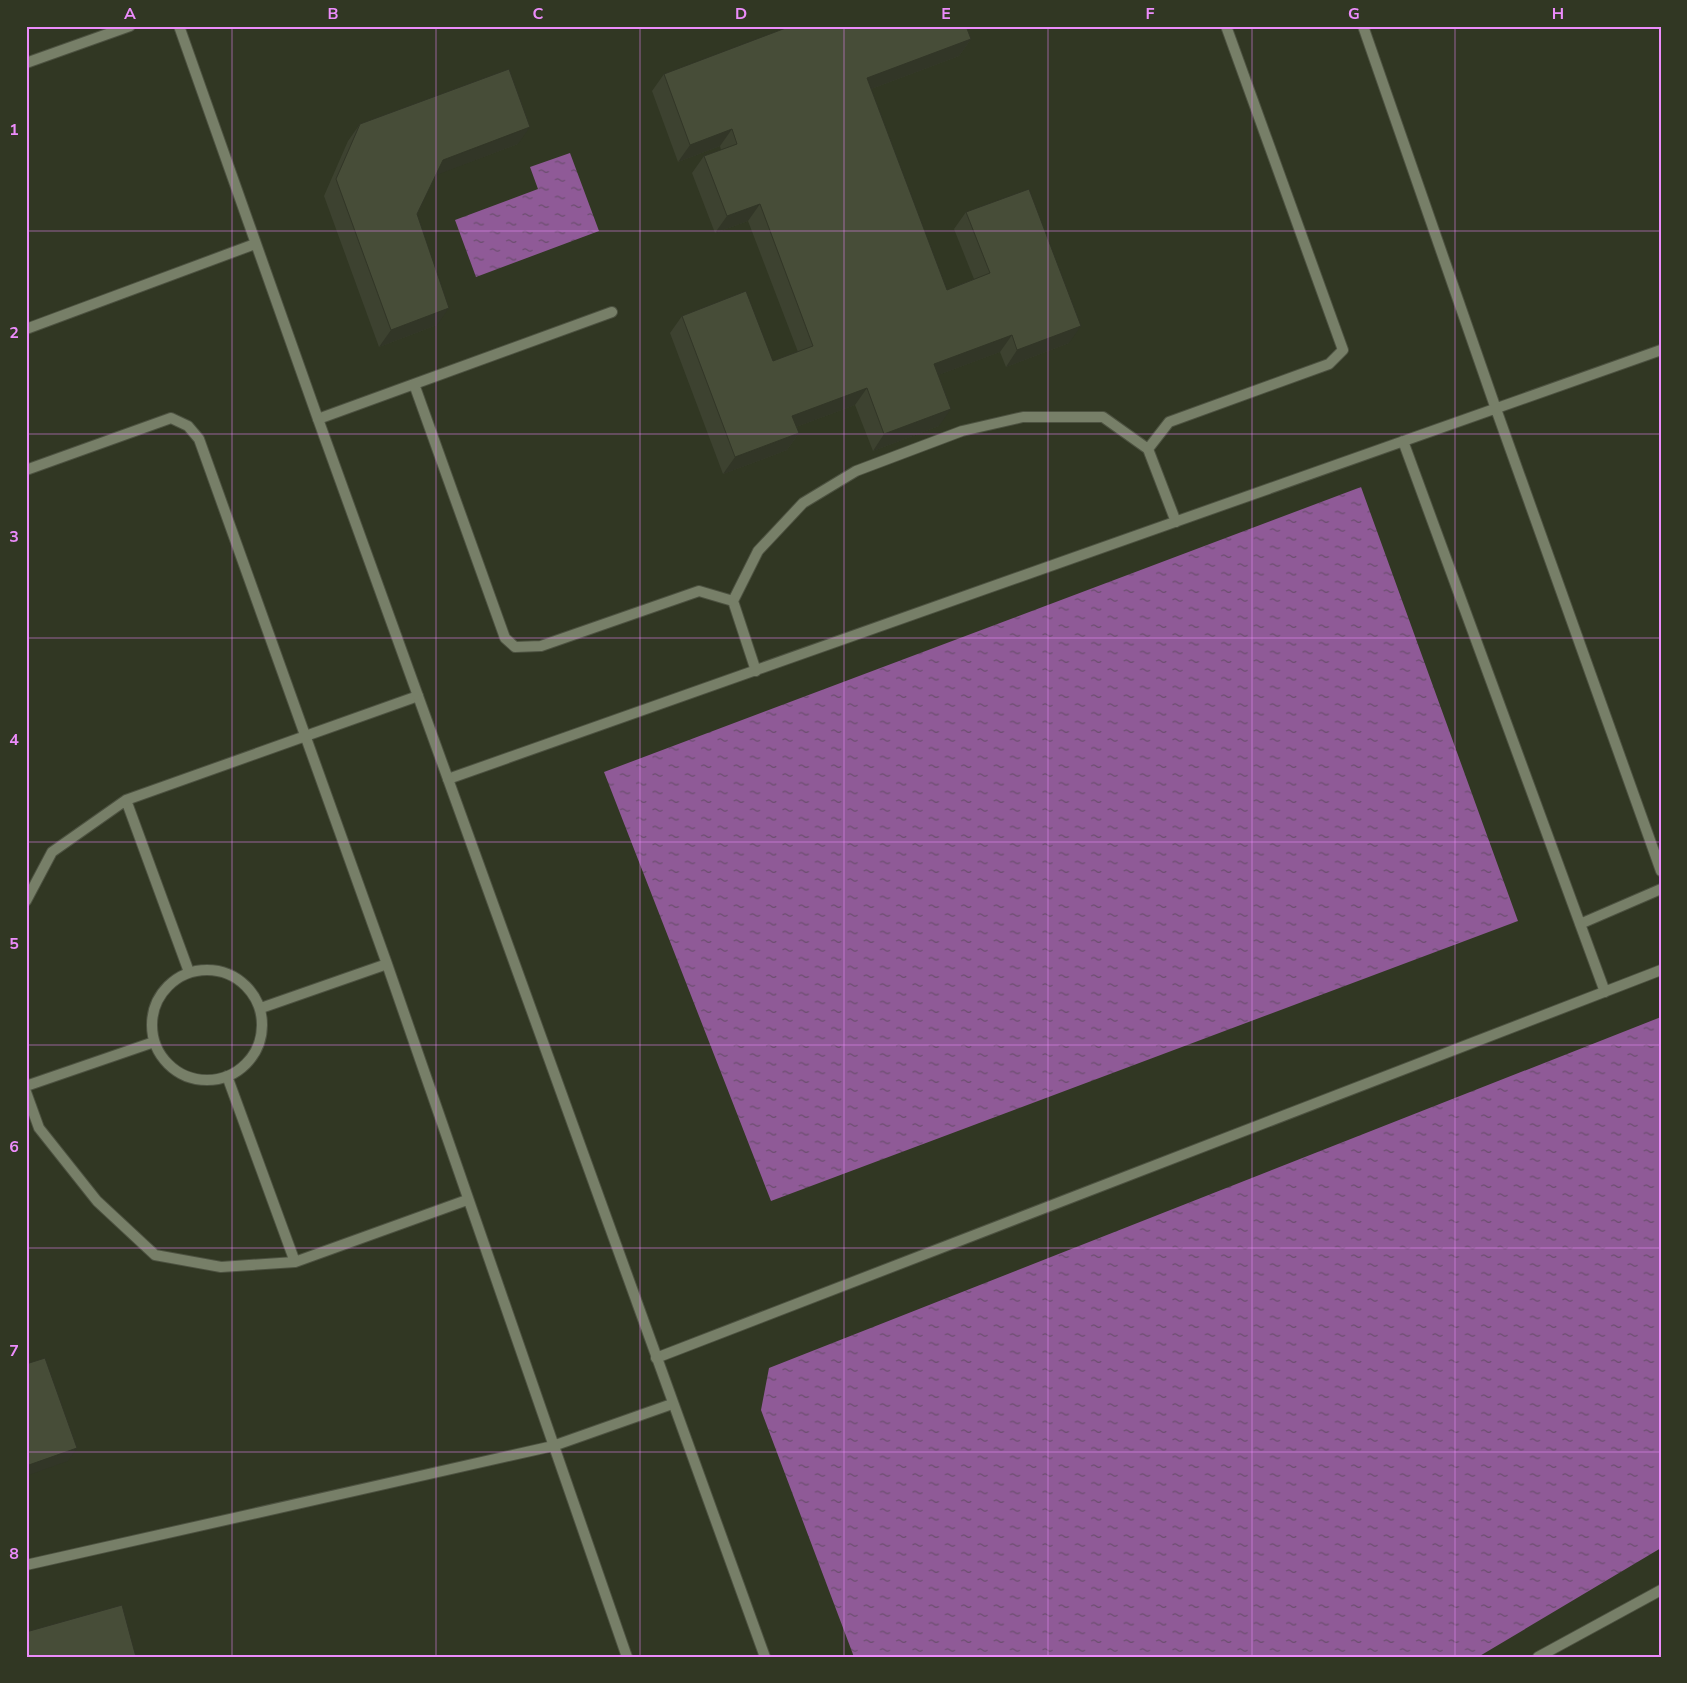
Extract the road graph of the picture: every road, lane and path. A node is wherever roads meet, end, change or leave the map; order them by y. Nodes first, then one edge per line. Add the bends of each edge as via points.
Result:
1 (130, 26) edge
2 (179, 26) edge
3 (1226, 26) edge
4 (1363, 26) edge
5 (26, 63) edge
6 (255, 244) junction
7 (612, 312) dead end
8 (26, 329) edge
9 (1661, 350) edge
10 (414, 384) junction
11 (1496, 409) junction
12 (318, 419) junction
13 (1403, 441) junction
14 (1148, 449) junction
15 (26, 470) edge
16 (1176, 522) junction
17 (732, 601) junction
18 (756, 671) junction
19 (418, 696) junction
20 (305, 736) junction
21 (448, 779) junction
22 (126, 800) junction
23 (1661, 871) edge
24 (1661, 889) edge
25 (26, 901) edge
26 (1580, 924) junction
27 (387, 964) junction
28 (1661, 970) edge
29 (189, 972) junction
30 (1605, 992) junction
31 (261, 1008) junction
32 (154, 1042) junction
33 (227, 1076) junction
34 (26, 1086) edge
35 (26, 1092) edge
36 (467, 1200) junction
37 (295, 1262) junction
38 (656, 1358) junction
39 (672, 1404) junction
40 (553, 1446) junction
41 (26, 1565) edge
42 (1661, 1590) edge
43 (627, 1657) edge
44 (765, 1657) edge
45 (1538, 1657) edge

1 - 5 street
2 - 6 street
3 - 14 street via 1343,350 1329,364 1169,422
4 - 11 street
6 - 8 street
6 - 12 street
7 - 10 street
9 - 11 street
10 - 12 street
10 - 17 street via 505,638 515,647 542,646 699,591
11 - 13 street
11 - 23 street
12 - 19 street
13 - 16 street
13 - 26 street
14 - 16 street
14 - 17 street via 1103,417 1023,417 962,431 856,471 803,504 758,551
15 - 20 street via 171,418 188,426 199,439
16 - 18 street
17 - 18 street
18 - 21 street
19 - 20 street
19 - 21 street
20 - 22 street
20 - 27 street
21 - 38 street
22 - 25 street via 52,852
22 - 29 street
24 - 26 street
26 - 30 street
27 - 31 street
27 - 36 street
28 - 30 street
29 - 31 street via 203,968 227,972 248,986
29 - 32 street via 179,976 160,993 152,1016
30 - 38 street
31 - 33 street via 263,1033 254,1056 236,1073
32 - 33 street via 166,1063 187,1077 212,1081
32 - 34 street
33 - 37 street
35 - 37 street via 39,1128 97,1200 154,1255 221,1267
36 - 37 street
36 - 40 street
38 - 39 street
39 - 40 street
39 - 44 street
40 - 41 street
40 - 43 street
42 - 45 street

